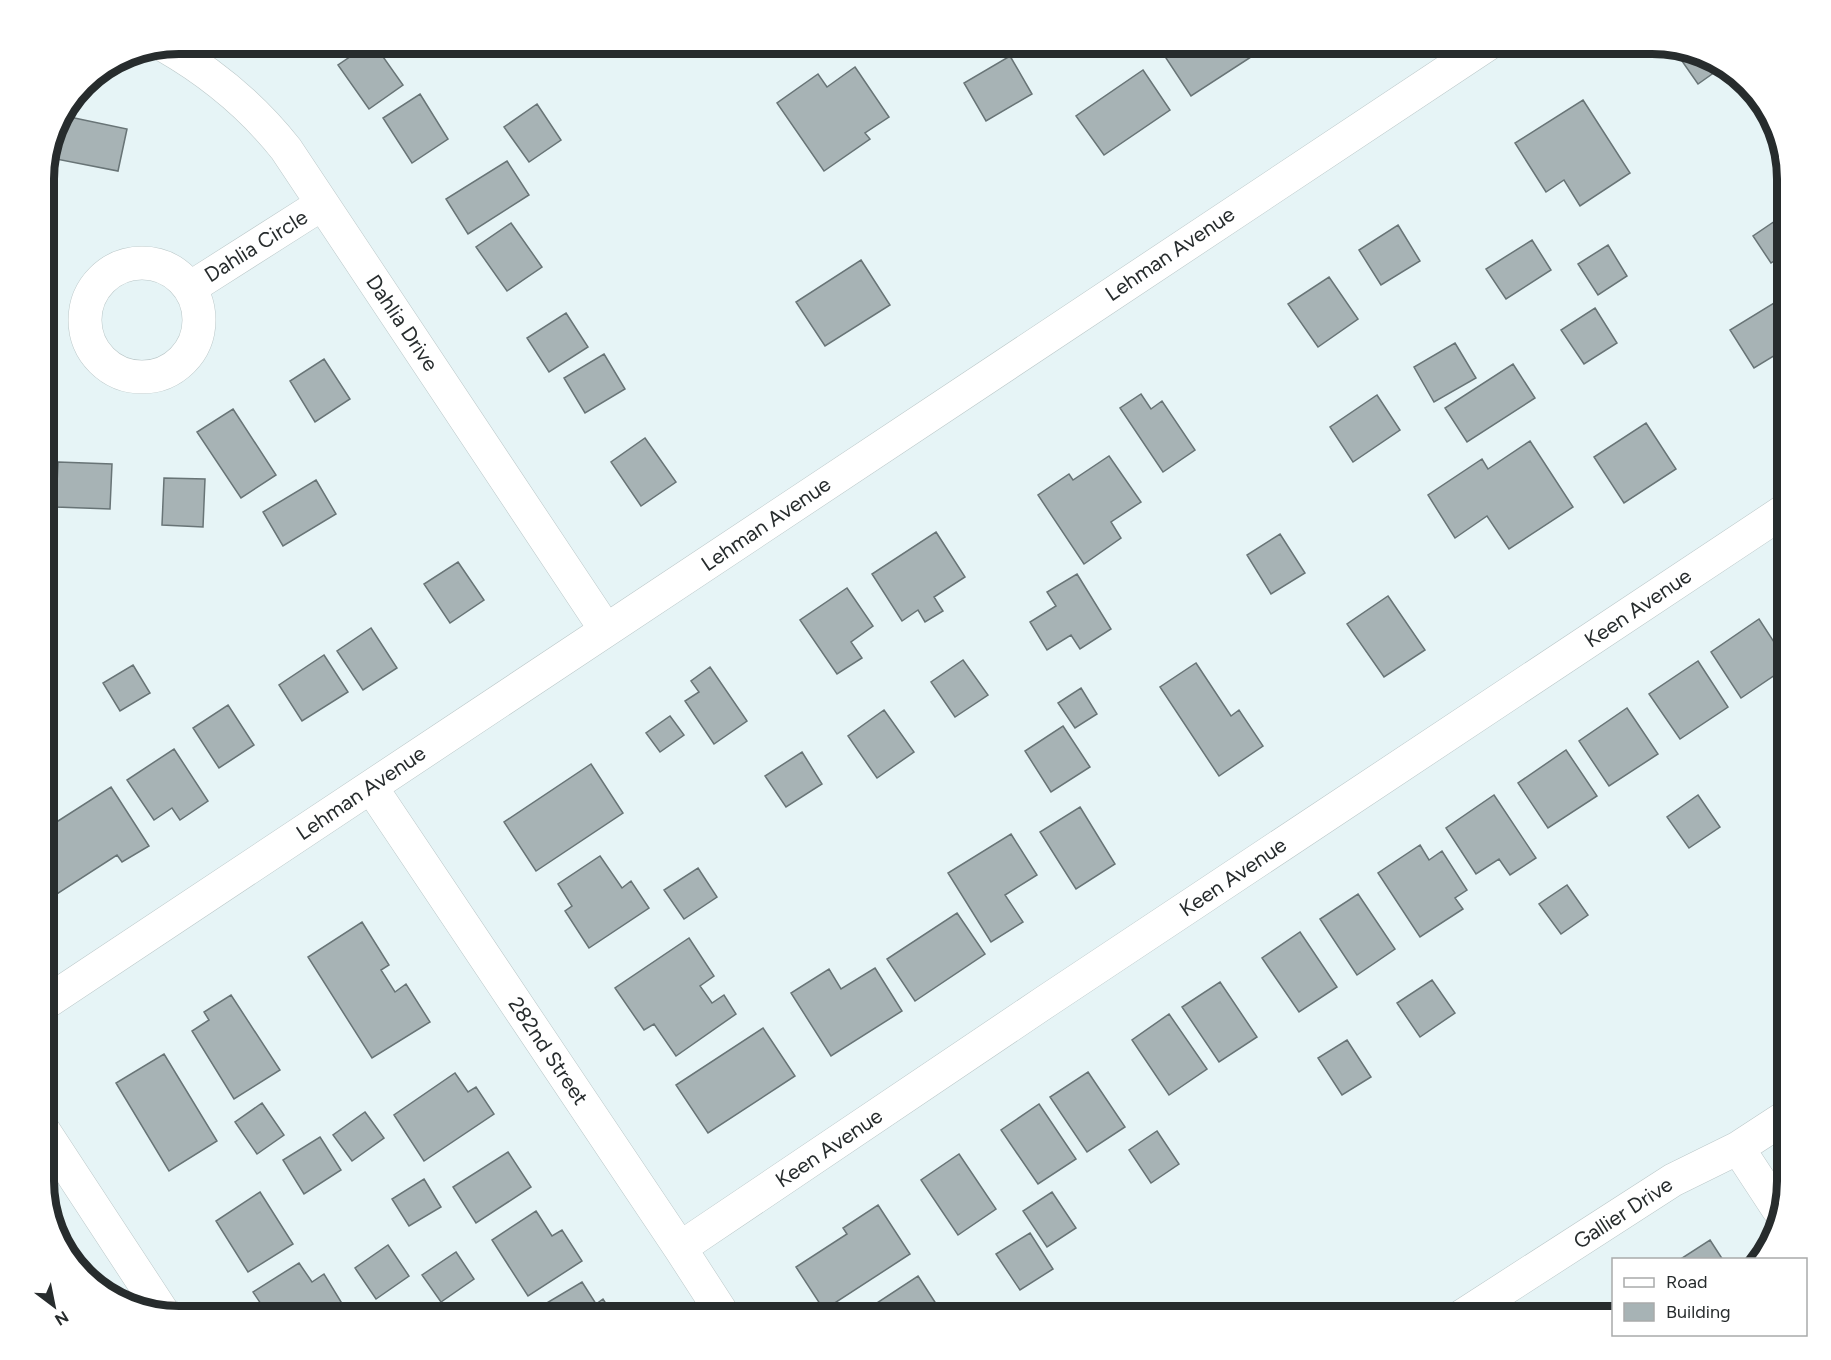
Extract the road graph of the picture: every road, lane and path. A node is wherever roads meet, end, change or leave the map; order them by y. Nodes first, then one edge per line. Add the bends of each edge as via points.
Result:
1 (178, 54) edge
2 (1473, 54) edge
3 (322, 204) junction
4 (190, 288) dead end
5 (1777, 516) edge
6 (606, 630) junction
7 (371, 787) junction
8 (54, 997) edge
9 (1777, 1123) edge
10 (54, 1146) edge
11 (1738, 1148) junction
12 (1775, 1204) edge
13 (680, 1248) junction
14 (157, 1304) edge
15 (717, 1306) edge
16 (1479, 1306) edge

1 - 3 street, Dahlia Drive via 211,75 266,124
2 - 6 street, Lehman Avenue
3 - 4 street, Dahlia Circle
3 - 6 street, Dahlia Drive
5 - 13 street, Keen Avenue
6 - 7 street, Lehman Avenue
7 - 8 street, Lehman Avenue
7 - 13 street, 282nd Street
9 - 11 street, Gallier Drive
10 - 14 street
11 - 12 street
11 - 16 street, Gallier Drive via 1673,1180
13 - 15 street, 282nd Street

